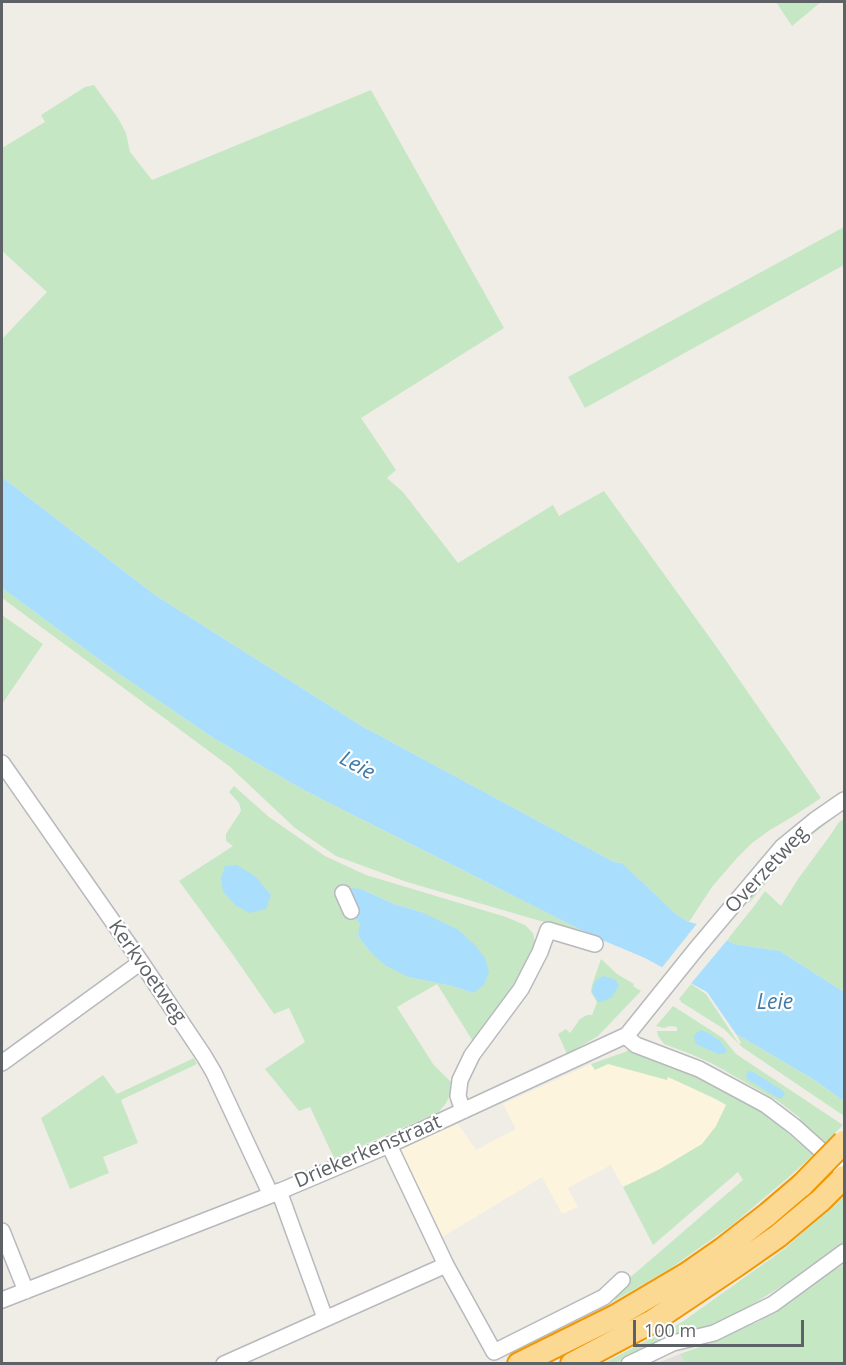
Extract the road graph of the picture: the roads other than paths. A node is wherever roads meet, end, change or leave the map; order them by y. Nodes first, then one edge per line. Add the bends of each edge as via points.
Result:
1 (2, 763) edge
2 (844, 800) edge
3 (343, 893) dead end
4 (351, 911) dead end
5 (595, 944) dead end
6 (697, 948) joint
7 (141, 962) junction
8 (627, 1035) junction
9 (3, 1060) edge
10 (463, 1111) junction
11 (844, 1142) edge
12 (389, 1145) junction
13 (844, 1171) edge
14 (844, 1177) edge
15 (275, 1193) junction
16 (2, 1231) edge
17 (844, 1252) edge
18 (446, 1265) junction
19 (622, 1280) dead end
20 (26, 1291) junction
21 (2, 1300) edge
22 (325, 1318) junction
23 (224, 1364) edge
24 (519, 1364) edge
25 (572, 1364) edge
26 (629, 1364) edge

1 - 7 street, Kerkvoetweg
2 - 6 street, Overzetweg via 782,847
3 - 4 street
5 - 10 street via 548,930 521,988 472,1055 459,1080 458,1096
6 - 8 street, Driekerkenstraat
7 - 9 street
7 - 15 street, Kerkvoetweg via 214,1073
8 - 10 street, Driekerkenstraat
8 - 13 street via 636,1044 699,1070 766,1105
10 - 12 street, Driekerkenstraat
11 - 24 highway, bridge via 768,1214 687,1274 616,1316
12 - 15 street, Driekerkenstraat
12 - 18 street
14 - 25 highway via 778,1236 653,1322
15 - 20 street, Driekerkenstraat
15 - 22 street, Kerkvoetweg
16 - 20 street
17 - 26 street via 773,1304 714,1333 673,1343
18 - 19 street via 494,1352 604,1297
18 - 22 street
20 - 21 street, Driekerkenstraat
22 - 23 street

